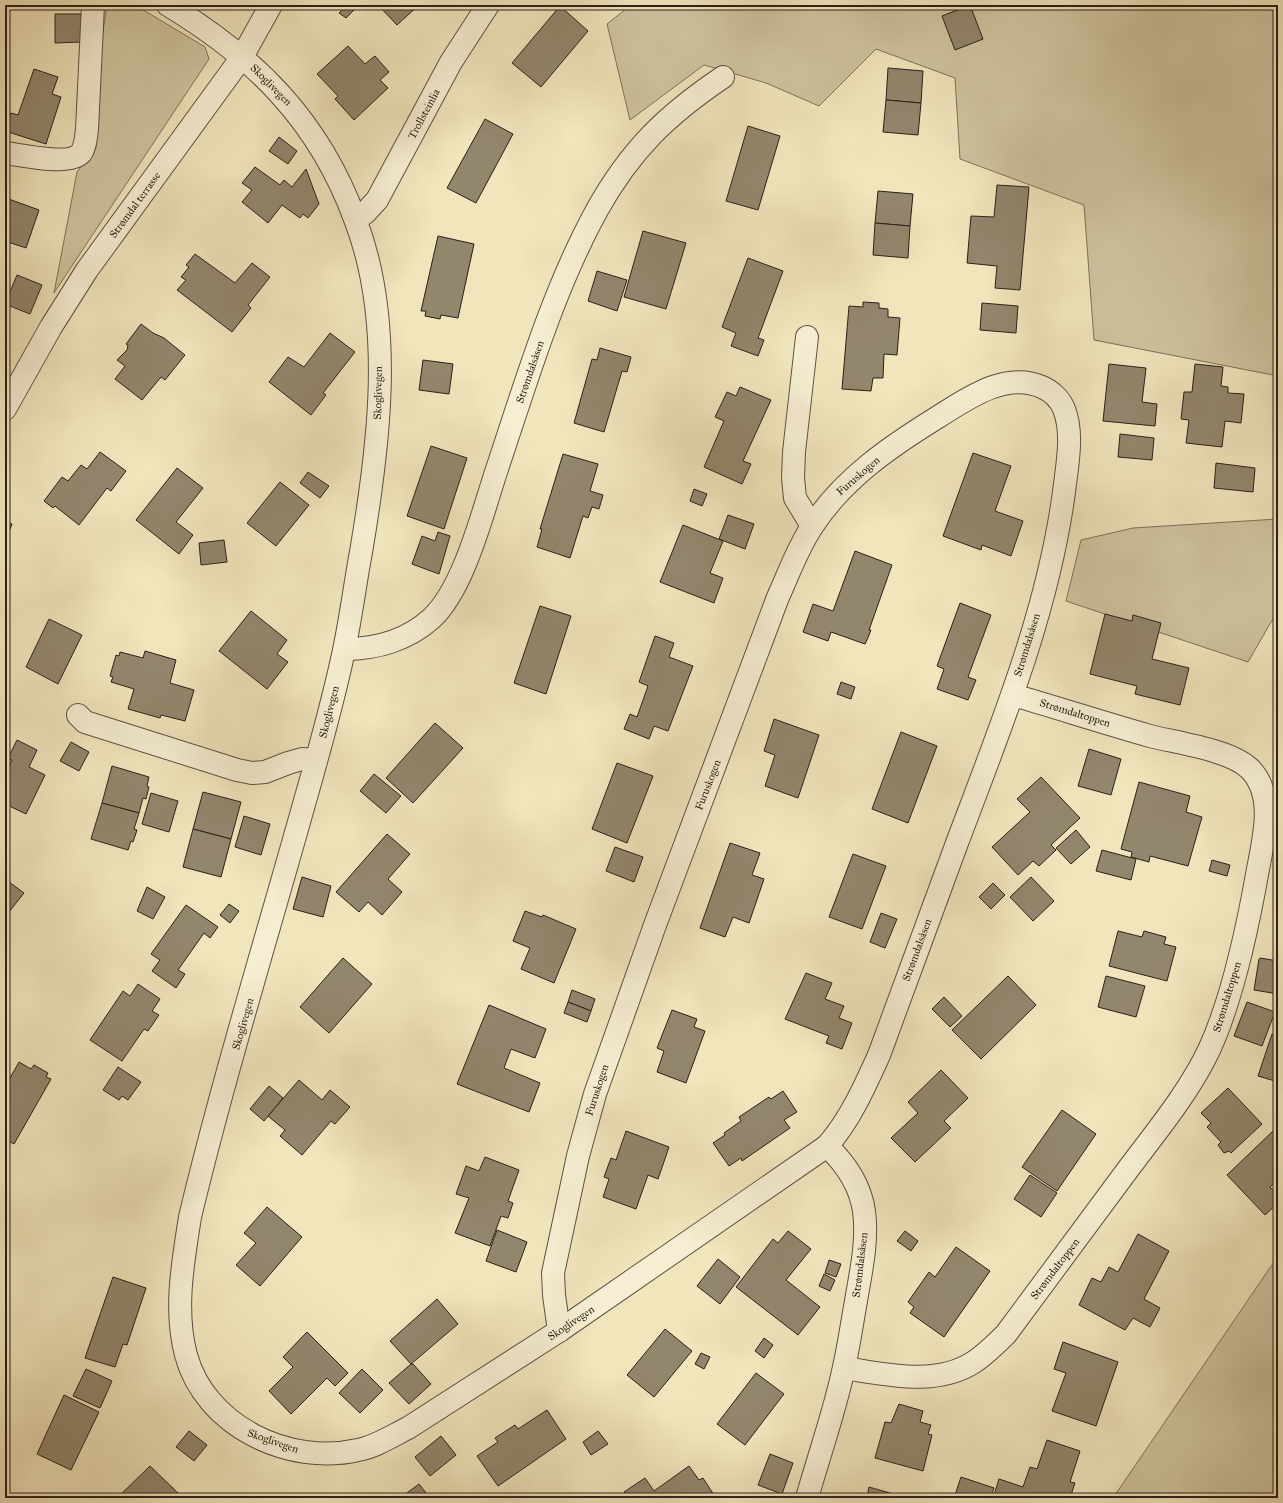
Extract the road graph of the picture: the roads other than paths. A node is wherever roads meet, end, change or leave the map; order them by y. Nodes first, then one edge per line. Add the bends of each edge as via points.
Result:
1 (93, 5) edge
2 (168, 5) edge
3 (271, 5) edge
4 (488, 5) edge
5 (242, 57) junction
6 (723, 77) dead end
7 (5, 153) edge
8 (356, 219) junction
9 (807, 337) dead end
10 (1051, 391) joint
11 (5, 409) edge
12 (812, 526) junction
13 (345, 649) junction
14 (1012, 695) junction
15 (78, 716) dead end
16 (316, 760) junction
17 (827, 1146) junction
18 (560, 1331) junction
19 (844, 1368) junction
20 (807, 1498) edge

1 - 7 street via 87,129 80,154 69,160
2 - 5 street, Skoglivegen via 190,18
3 - 5 street, Strømdal terrasse
4 - 8 street, Trollsteinlia via 452,62 376,200
5 - 8 street, Skoglivegen via 268,80 316,138
5 - 11 street, Strømdal terrasse via 87,270 51,327
6 - 13 street, Strømdalsåsen via 688,101 658,127 634,153 597,210 547,324 470,550 447,599 432,618 403,637 383,645
8 - 13 street, Skoglivegen via 372,280 378,332 378,433
9 - 12 street via 793,478 795,498
10 - 12 street, Furuskogen via 1025,381 1008,382 988,389 954,407 894,446 852,479
10 - 14 street, Strømdalsåsen via 1063,407 1068,424 1069,454 1063,502 1047,578
12 - 18 street, Furuskogen via 778,597 594,1094 553,1273
13 - 16 street, Skoglivegen
14 - 17 street, Strømdalsåsen via 878,1055 864,1088
14 - 19 street, Strømdaltoppen via 1151,736 1213,751 1250,769 1263,791 1264,832 1257,877 1237,964 1224,1012 1209,1050 1193,1078 1164,1122 1006,1334 988,1352 955,1372 922,1377
15 - 16 street via 85,722 252,773 265,772 302,759
16 - 18 street, Skoglivegen via 190,1217 180,1278 180,1307 186,1355 193,1375 215,1408 245,1432 290,1449 336,1453 359,1450 408,1428
17 - 18 street, Skoglivegen
17 - 19 street, Strømdalsåsen via 840,1158 850,1173 864,1210 862,1266
19 - 20 street, Strømdalsåsen

